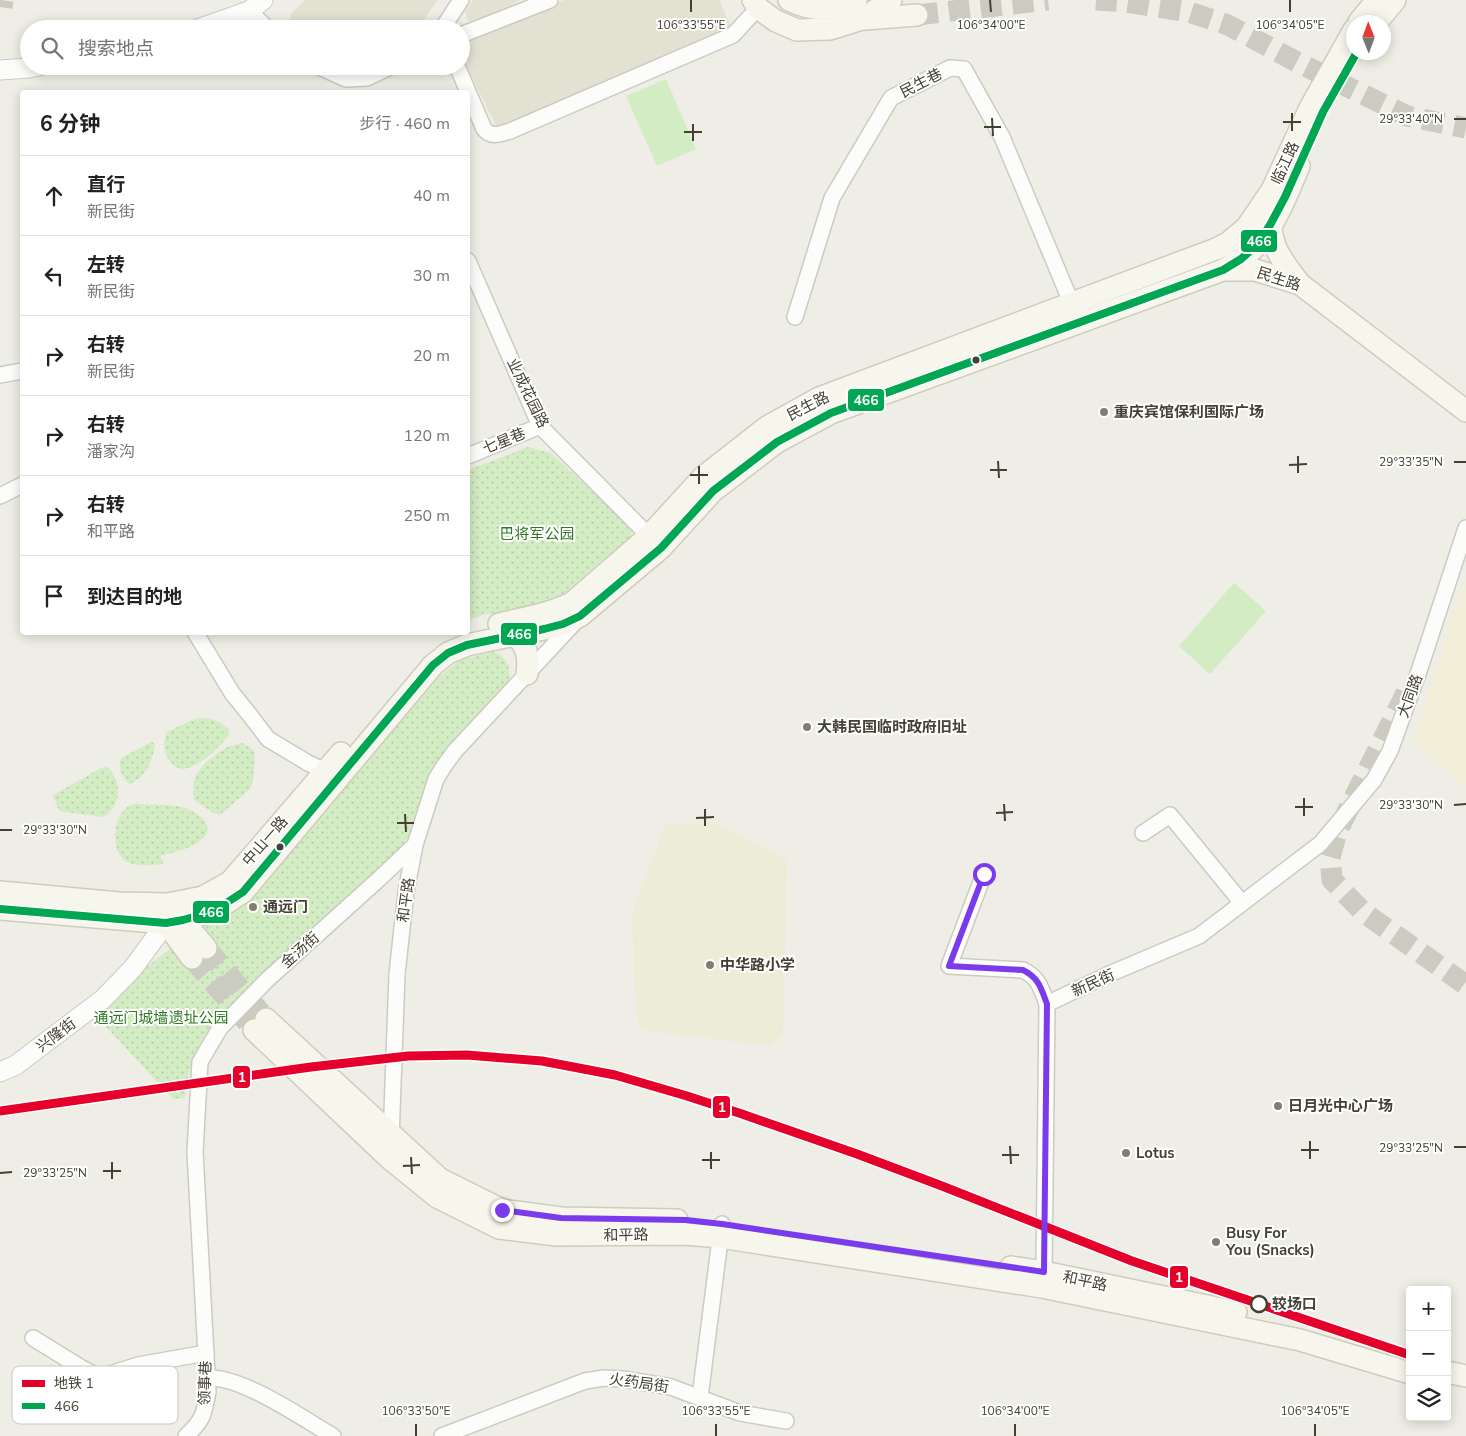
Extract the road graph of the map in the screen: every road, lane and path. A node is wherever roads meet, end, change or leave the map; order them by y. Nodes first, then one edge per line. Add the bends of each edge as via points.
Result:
1 (461, 0) edge
2 (550, 0) edge
3 (789, 0) edge
4 (890, 0) edge
5 (1376, 0) edge
6 (1395, 0) edge
7 (756, 4) edge
8 (256, 6) edge
9 (859, 10) edge
10 (917, 15) tunnel mouth
11 (1364, 15) edge
12 (1383, 15) edge
13 (221, 20) edge
14 (263, 20) edge
15 (448, 20) edge
16 (470, 31) edge
17 (1346, 44) edge
18 (1352, 60) edge
19 (20, 69) edge
20 (0, 70) edge
21 (337, 75) edge
22 (373, 75) edge
23 (461, 75) edge
24 (467, 90) edge
25 (470, 96) edge
26 (1272, 190) junction
27 (1270, 225) junction
28 (470, 266) edge
29 (1223, 270) junction
30 (1300, 284) junction
31 (1071, 302) junction
32 (795, 317) dead end
33 (20, 371) edge
34 (0, 375) edge
35 (1466, 411) edge
36 (540, 426) junction
37 (470, 455) edge
38 (20, 486) edge
39 (0, 496) edge
40 (1466, 528) edge
41 (655, 542) junction
42 (576, 610) junction
43 (481, 633) edge
44 (197, 635) edge
45 (456, 635) edge
46 (515, 635) junction
47 (521, 680) junction
48 (325, 770) junction
49 (1143, 833) dead end
50 (1320, 844) joint
51 (415, 845) junction
52 (984, 874) dead end
53 (0, 892) edge
54 (1242, 903) junction
55 (0, 909) edge
56 (172, 916) junction
57 (199, 953) tunnel mouth
58 (1047, 1004) junction
59 (0, 1072) edge
60 (391, 1135) junction
61 (389, 1158) junction
62 (721, 1231) junction
63 (1043, 1279) junction
64 (33, 1338) dead end
65 (206, 1353) junction
66 (1406, 1359) edge
67 (78, 1366) edge
68 (135, 1366) edge
69 (1406, 1371) edge
70 (1451, 1373) edge
71 (1466, 1376) edge
72 (208, 1378) junction
73 (1451, 1385) edge
74 (1466, 1388) edge
75 (700, 1397) junction
76 (786, 1421) dead end
77 (186, 1436) edge
78 (332, 1436) edge
79 (442, 1436) edge

1 - 15 street
2 - 16 street
3 - 9 main road via 821,9 840,6
4 - 9 main road
5 - 11 main road
6 - 12 main road
7 - 9 main road via 776,21 797,30 830,28
7 - 25 street via 733,35 510,131 495,135 486,132
8 - 13 street
8 - 14 street
9 - 10 main road
17 - 26 main road, 临江路 via 1310,108
18 - 27 main road, 临江路 via 1323,112
19 - 20 street
21 - 22 street via 346,79
23 - 24 street
26 - 27 main road
26 - 31 main road, 民生路 via 1247,227 1228,243
27 - 29 main road, 临江路 via 1257,245
27 - 30 main road via 1276,250
28 - 36 street, 业成花园路
29 - 30 main road, 民生路 via 1255,270
29 - 41 main road, 民生路 via 831,413 777,442 713,491
30 - 35 main road, 民生路
31 - 32 street, 民生巷 via 1002,137 964,69 950,68 891,98 832,198
31 - 41 main road, 民生路 via 819,398 768,427 703,477
33 - 34 street
36 - 37 street, 七星巷
36 - 41 street, 业成花园路
38 - 39 street
40 - 50 street, 大同路 via 1390,751 1365,792
41 - 42 main road, 民生路
42 - 43 main road, 中山一路 via 560,609
42 - 46 main road via 563,624
42 - 47 street, 金汤街
43 - 46 main road via 499,628
43 - 47 main road via 511,647 516,654
43 - 56 main road, 中山一路 via 433,664 243,892 214,911
44 - 48 street via 232,694 268,740
45 - 48 main road, 中山一路 via 424,656
46 - 47 main road via 526,648 529,663
47 - 51 street, 金汤街 via 444,766 436,779
48 - 56 main road, 中山一路 via 230,882
49 - 54 street via 1170,815
50 - 54 street, 新民街
51 - 60 street, 和平路 via 397,974
51 - 65 street, 金汤街 via 268,979 220,1028 200,1062 194,1152
52 - 58 street via 949,966 1023,970 1032,974 1040,984
53 - 56 main road, 中山一路 via 119,904
54 - 58 street, 新民街 via 1200,936
55 - 56 main road, 中山一路
56 - 57 main road
56 - 59 street, 兴隆街 via 133,968 102,1000 16,1065
58 - 63 street
60 - 61 street, 和平路
60 - 61 main road, 和平路 via 260,1024
60 - 62 main road, 和平路 via 440,1179 502,1210 561,1218 686,1220
61 - 62 main road, 和平路 via 436,1197 499,1228 557,1235
62 - 63 main road, 和平路
62 - 75 street
63 - 66 main road, 和平路 via 1195,1303 1290,1324
63 - 69 main road, 和平路 via 1300,1340
64 - 67 street
65 - 68 street
65 - 72 street, 领事巷
70 - 71 main road
72 - 77 street, 领事巷 via 205,1411 198,1425
72 - 78 street via 242,1386 265,1396
73 - 74 main road
75 - 76 street, 火药局街 via 740,1413
75 - 79 street, 火药局街 via 671,1387 604,1378 585,1381

